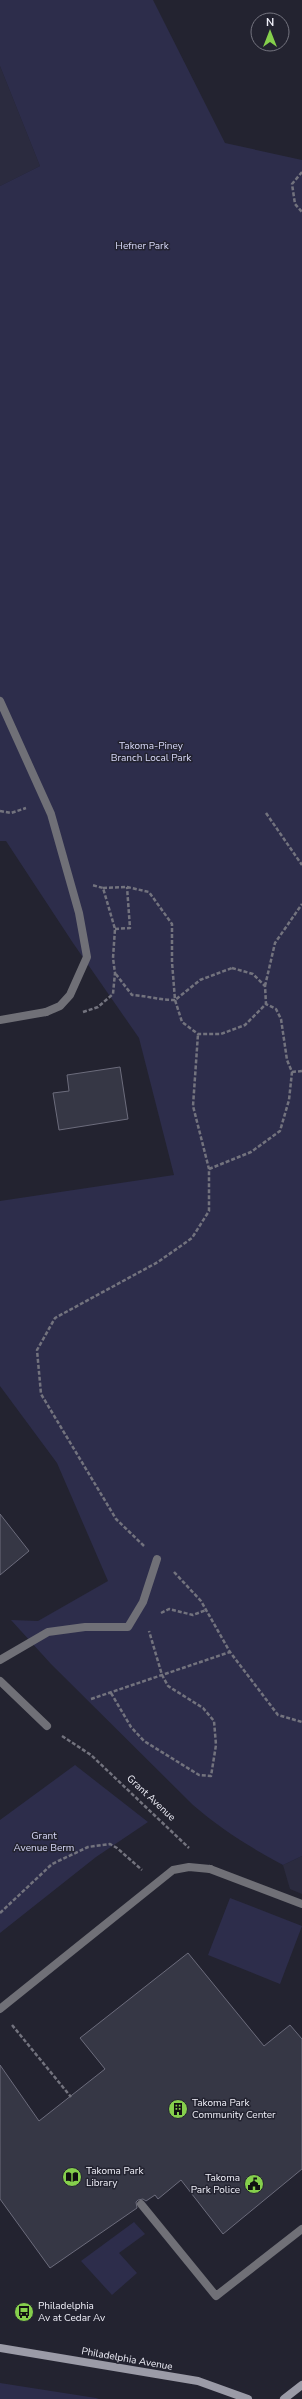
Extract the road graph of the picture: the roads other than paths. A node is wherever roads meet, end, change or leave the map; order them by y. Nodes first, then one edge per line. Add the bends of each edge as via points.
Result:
1 (0, 701) edge
2 (0, 1020) edge
3 (157, 1559) road end
4 (0, 1660) edge
5 (0, 1681) edge
6 (47, 1726) road end
7 (302, 1904) edge
8 (0, 2009) edge
9 (141, 2204) dead end
10 (302, 2229) edge
11 (0, 2348) edge
12 (302, 2385) edge
13 (248, 2399) edge
14 (284, 2399) edge

1 - 2 street via 45,801 68,871 87,957 70,995 60,1006 46,1012
3 - 4 street via 143,1602 128,1627 85,1627 48,1632
5 - 6 street
7 - 8 street via 210,1869 189,1867 173,1870
9 - 10 street via 216,2296
11 - 13 main road, Philadelphia Avenue via 198,2381
12 - 14 main road

